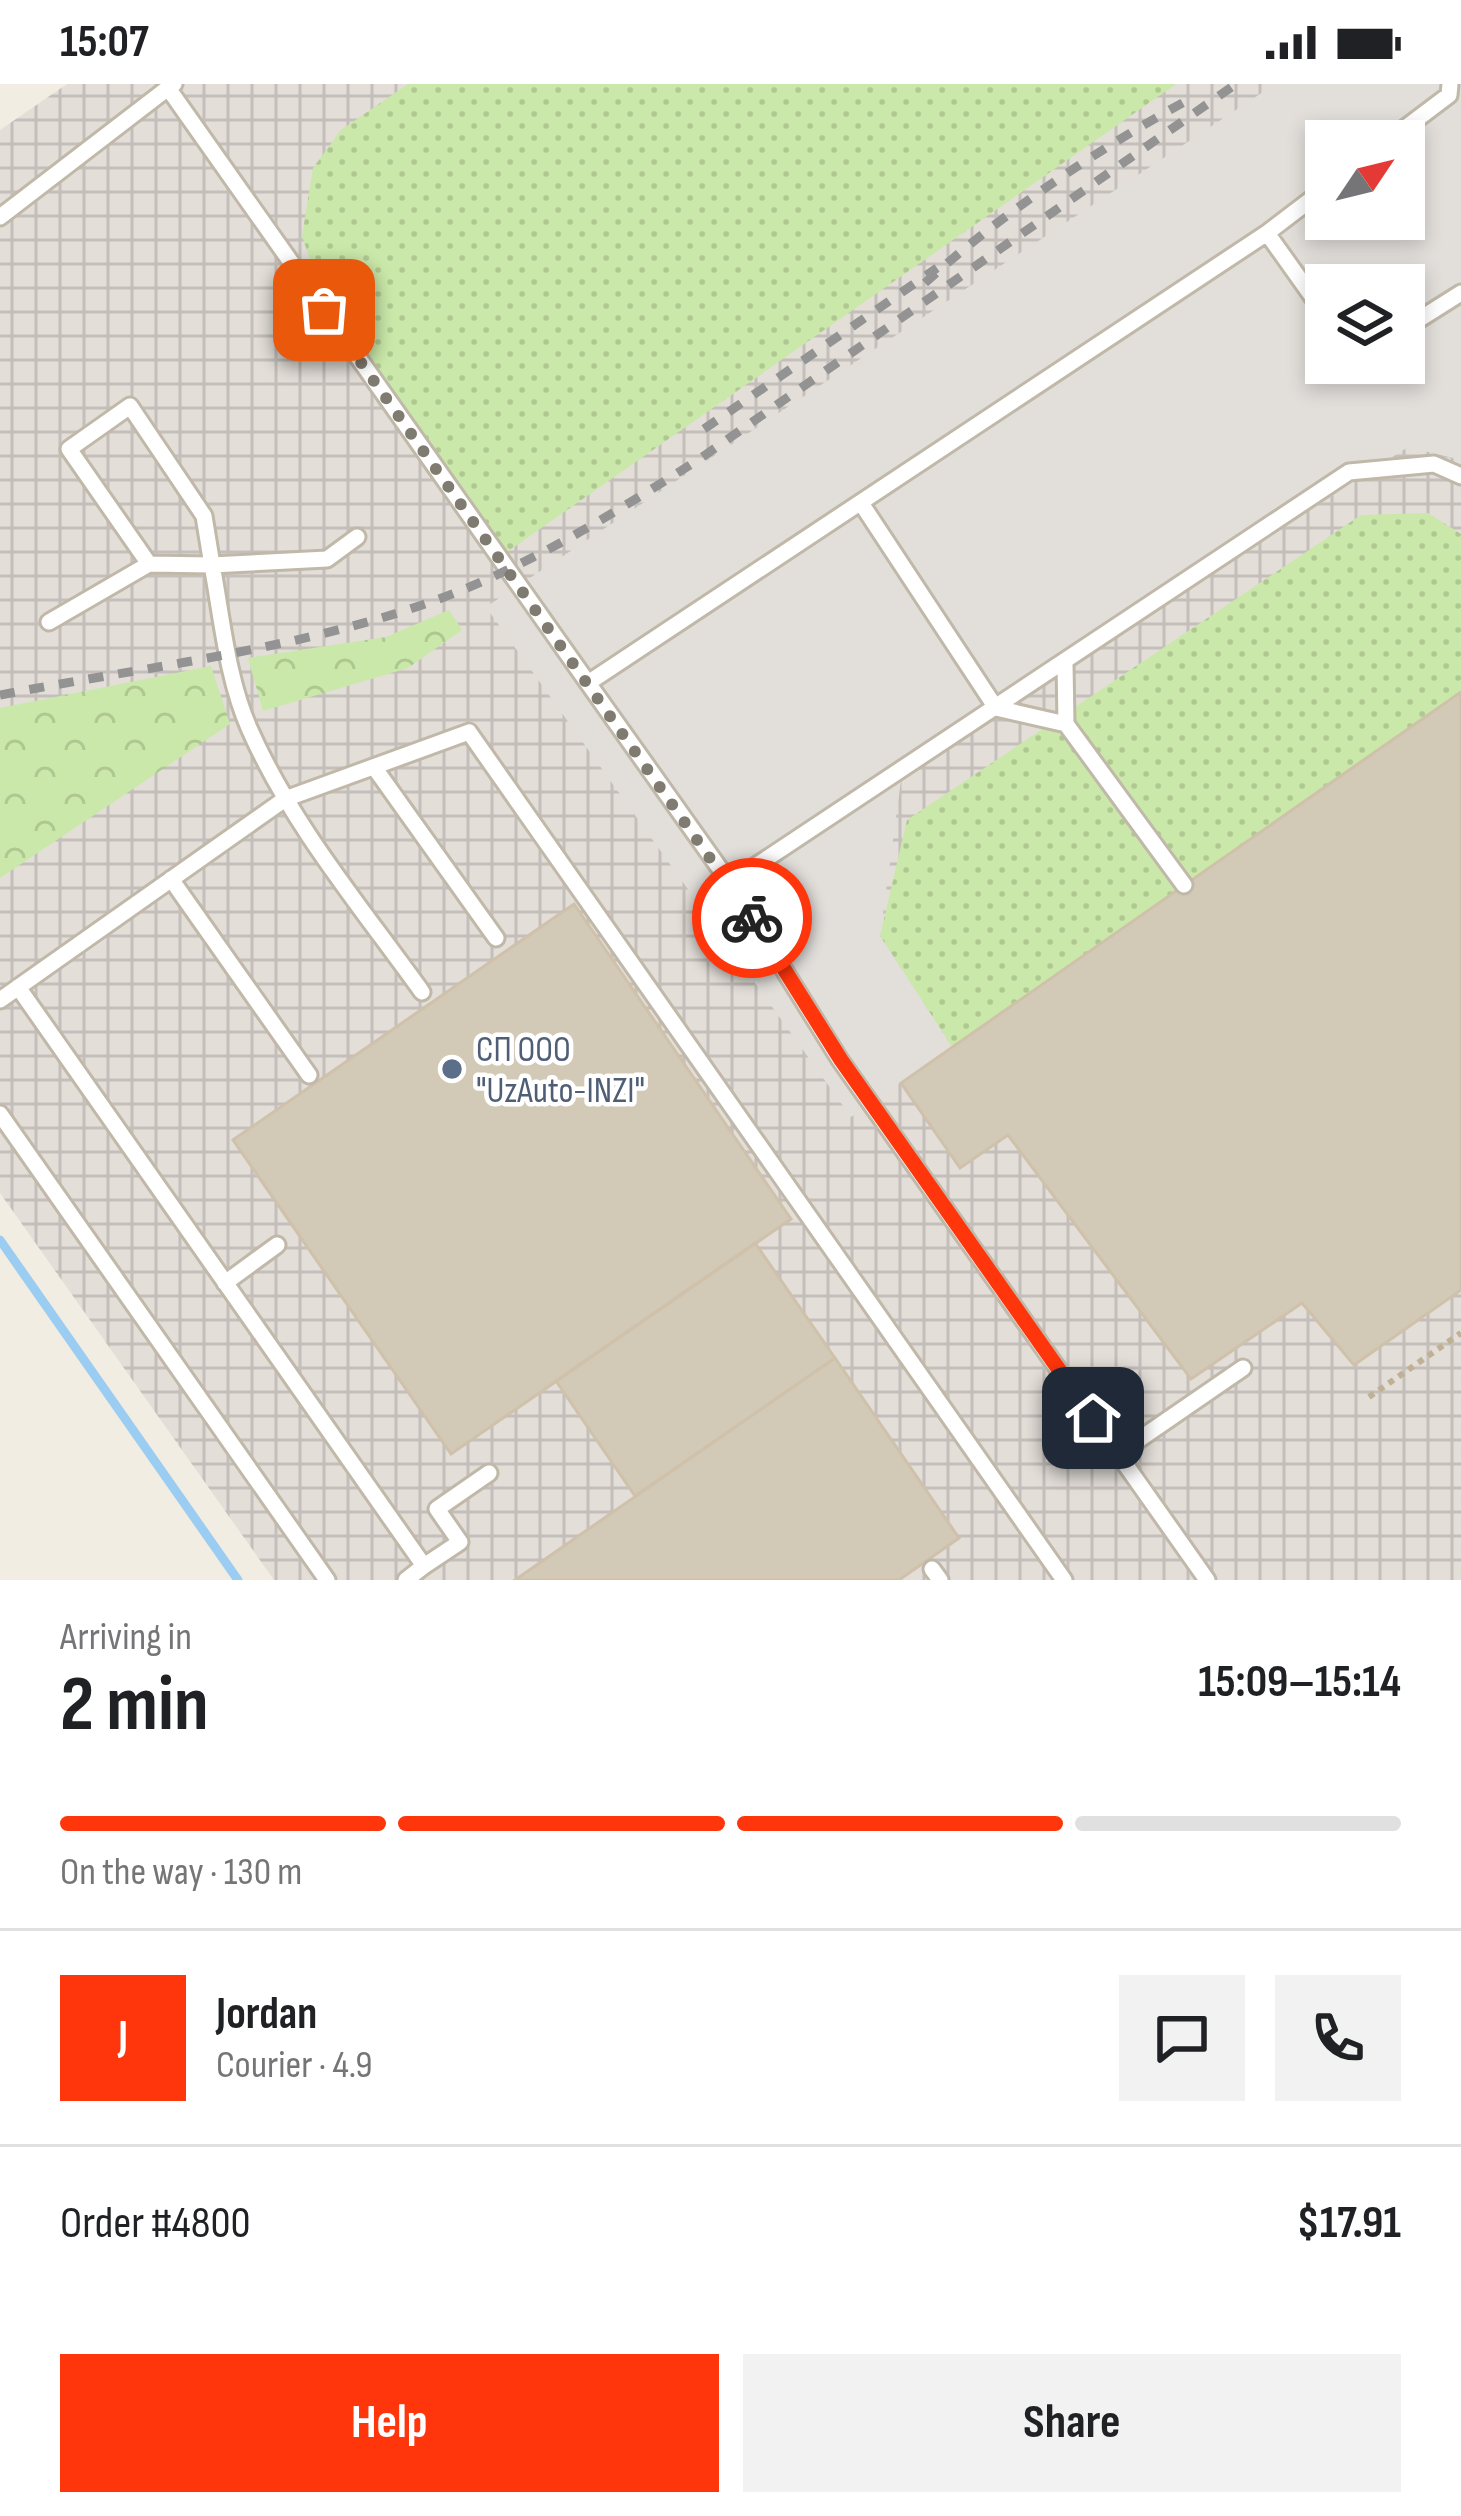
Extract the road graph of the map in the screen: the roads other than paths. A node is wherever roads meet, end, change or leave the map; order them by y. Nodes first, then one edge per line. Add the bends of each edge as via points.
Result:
1 (1450, 84) edge
2 (171, 86) edge
3 (1416, 120) edge
4 (1305, 204) edge
5 (0, 217) edge
6 (1268, 233) junction
7 (1305, 286) edge
8 (1461, 292) edge
9 (1425, 315) edge
10 (1461, 476) edge
11 (861, 503) junction
12 (357, 537) dead end
13 (148, 564) junction
14 (212, 565) junction
15 (49, 622) dead end
16 (1065, 663) junction
17 (588, 683) junction
18 (996, 708) junction
19 (1066, 724) junction
20 (374, 767) junction
21 (284, 800) junction
22 (171, 879) junction
23 (730, 883) junction
24 (1184, 885) dead end
25 (496, 938) dead end
26 (18, 987) junction
27 (422, 992) dead end
28 (0, 1000) edge
29 (309, 1075) dead end
30 (0, 1114) edge
31 (277, 1245) dead end
32 (225, 1283) junction
33 (1243, 1369) dead end
34 (1118, 1454) junction
35 (489, 1473) dead end
36 (424, 1566) junction
37 (327, 1580) edge
38 (406, 1580) edge
39 (1064, 1580) edge
40 (1207, 1580) edge

1 - 3 lane via 1449,95
2 - 5 lane
2 - 17 lane
4 - 6 lane
6 - 7 lane
6 - 11 lane
8 - 9 lane
10 - 16 lane via 1434,464 1349,472
11 - 17 lane
11 - 18 lane
12 - 14 lane via 327,559
13 - 14 lane
13 - 14 lane via 69,449 130,406 204,516
13 - 15 lane
14 - 21 lane via 247,724
16 - 18 lane
16 - 19 lane
17 - 23 lane
18 - 19 lane
18 - 23 lane
19 - 24 lane
20 - 21 lane
20 - 25 lane
20 - 39 lane via 469,732
21 - 22 lane
21 - 27 lane
22 - 26 lane
22 - 29 lane
23 - 34 lane via 841,1060
26 - 28 lane
26 - 32 lane
30 - 37 lane
31 - 32 lane
32 - 36 lane
33 - 34 lane
34 - 40 lane
35 - 36 lane via 437,1509 460,1542
36 - 38 lane

